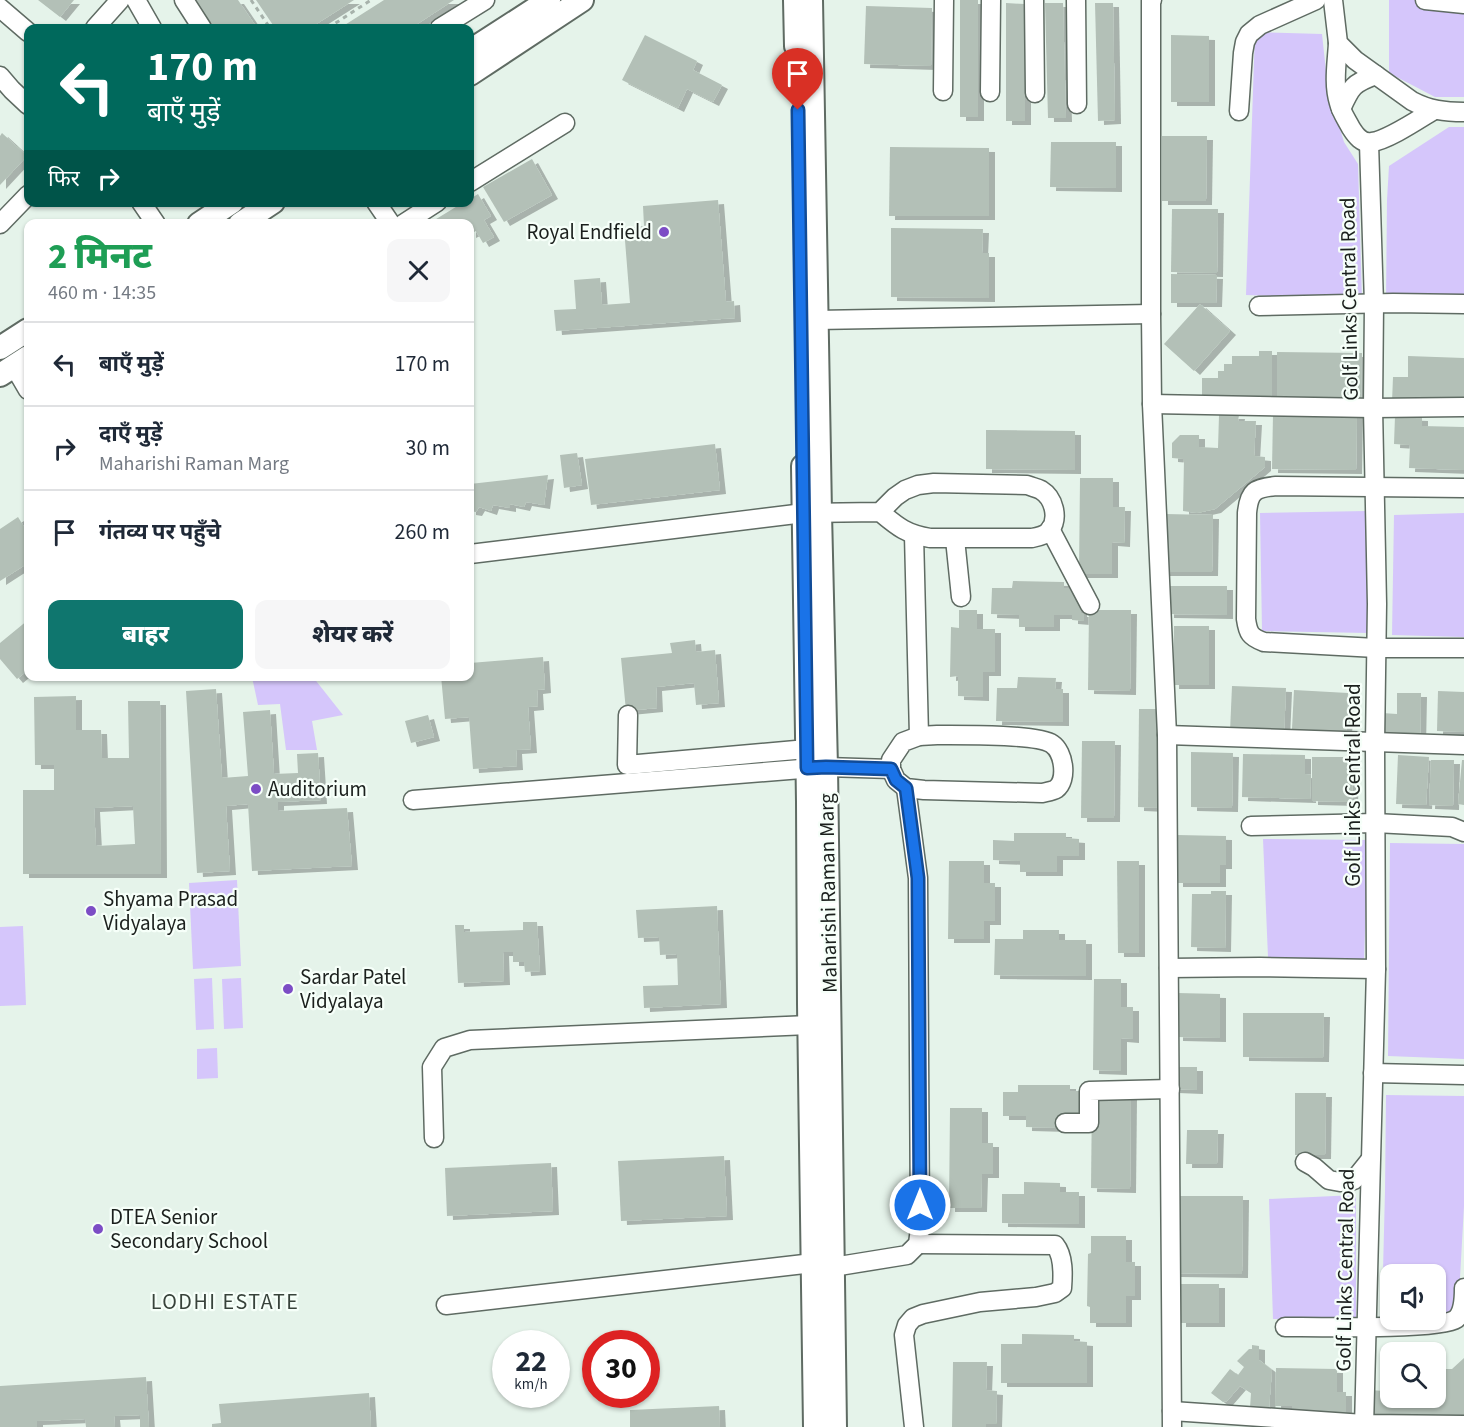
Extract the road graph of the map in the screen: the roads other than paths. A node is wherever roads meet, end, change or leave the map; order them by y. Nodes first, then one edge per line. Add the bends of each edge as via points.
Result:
1 (120, 0) edge
2 (136, 0) edge
3 (184, 0) edge
4 (485, 0) edge
5 (549, 0) edge
6 (582, 0) edge
7 (795, 0) edge
8 (811, 0) edge
9 (944, 0) edge
10 (991, 0) edge
11 (1034, 0) edge
12 (1076, 0) edge
13 (1152, 0) edge
14 (1316, 0) edge
15 (1333, 0) edge
16 (1425, 0) edge
17 (1464, 4) edge
18 (0, 8) edge
19 (529, 14) edge
20 (99, 24) edge
21 (150, 24) edge
22 (198, 24) edge
23 (446, 24) edge
24 (24, 29) edge
25 (1338, 43) junction
26 (474, 48) edge
27 (474, 70) edge
28 (1376, 75) junction
29 (0, 76) edge
30 (943, 91) dead end
31 (990, 92) dead end
32 (1035, 93) dead end
33 (24, 101) edge
34 (1077, 104) dead end
35 (1341, 109) junction
36 (1434, 110) junction
37 (1239, 111) dead end
38 (1464, 112) edge
39 (565, 123) dead end
40 (1369, 143) junction
41 (474, 180) edge
42 (24, 199) edge
43 (224, 207) edge
44 (261, 207) edge
45 (429, 207) edge
46 (206, 219) edge
47 (246, 219) edge
48 (411, 219) edge
49 (0, 224) edge
50 (1374, 304) junction
51 (1464, 304) edge
52 (1259, 306) dead end
53 (1151, 314) junction
54 (816, 320) junction
55 (24, 333) edge
56 (0, 348) edge
57 (14, 366) edge
58 (24, 383) edge
59 (1152, 404) junction
60 (1464, 407) edge
61 (1373, 408) junction
62 (1374, 487) junction
63 (1464, 488) edge
64 (880, 512) junction
65 (812, 513) junction
66 (1050, 529) junction
67 (914, 536) junction
68 (955, 538) junction
69 (474, 554) edge
70 (961, 597) dead end
71 (1090, 605) dead end
72 (1376, 648) junction
73 (1464, 648) edge
74 (628, 715) dead end
75 (1167, 735) junction
76 (919, 736) junction
77 (1375, 743) junction
78 (1464, 745) edge
79 (813, 761) junction
80 (891, 769) junction
81 (906, 788) junction
82 (413, 800) dead end
83 (1375, 823) junction
84 (1251, 826) dead end
85 (1464, 832) edge
86 (1169, 968) junction
87 (1376, 969) junction
88 (809, 1025) junction
89 (1373, 1073) junction
90 (1464, 1076) edge
91 (1170, 1089) junction
92 (1065, 1123) dead end
93 (434, 1138) dead end
94 (1370, 1160) junction
95 (1305, 1162) dead end
96 (918, 1244) junction
97 (823, 1265) junction
98 (1464, 1288) edge
99 (446, 1305) dead end
100 (1285, 1327) dead end
101 (1366, 1327) junction
102 (1172, 1419) edge
103 (1464, 1425) edge
104 (1364, 1426) edge
105 (815, 1427) edge
106 (835, 1427) edge
107 (914, 1427) edge

1 - 20 street
2 - 21 street
3 - 22 street
4 - 23 street
5 - 19 main road
6 - 19 main road
7 - 65 main road, Maharishi Raman Marg
8 - 54 main road, Maharishi Raman Marg
9 - 30 street
10 - 31 street
11 - 32 street
12 - 34 street
13 - 53 street
14 - 37 street via 1260,25 1249,34
15 - 25 street
16 - 17 street
18 - 24 street
19 - 26 main road
19 - 27 main road
25 - 28 street
25 - 35 street via 1336,88
28 - 35 street via 1357,83
28 - 36 street via 1412,101
29 - 33 street
35 - 40 street via 1354,134
36 - 38 street
36 - 40 street
39 - 41 street
40 - 50 street, Golf Links Central Road
42 - 49 street
43 - 46 main road
44 - 47 main road
45 - 48 street
50 - 51 street
50 - 52 street
50 - 61 street, Golf Links Central Road
53 - 54 street
53 - 59 street
54 - 65 main road, Maharishi Raman Marg
55 - 56 main road
57 - 58 street
59 - 61 street
59 - 75 street
60 - 61 street
61 - 62 street, Golf Links Central Road
62 - 63 street
62 - 72 street, Golf Links Central Road
62 - 72 street via 1276,486 1253,492 1247,513 1246,619 1254,639 1264,642
64 - 65 street
64 - 66 street via 905,490 934,483 1027,485 1040,489 1053,505
64 - 67 street
65 - 69 street
65 - 79 main road, Maharishi Raman Marg
66 - 68 street via 1032,538
66 - 71 street
67 - 68 street
67 - 76 street
68 - 70 street
72 - 73 street
72 - 77 street, Golf Links Central Road
74 - 79 street via 627,765
75 - 77 street
75 - 86 street
76 - 80 street via 903,742 891,760
76 - 81 street via 1015,737 1051,742 1059,750 1062,780 1055,789 1042,793
77 - 78 street
77 - 83 street, Golf Links Central Road
79 - 80 street
79 - 82 street
79 - 88 main road, Maharishi Raman Marg
79 - 97 main road, Maharishi Raman Marg
80 - 81 street
81 - 96 street via 918,878
83 - 84 street
83 - 85 street via 1452,827
83 - 87 street, Golf Links Central Road
86 - 87 street
86 - 91 street
87 - 89 street, Golf Links Central Road
88 - 93 street via 470,1040 444,1048 432,1067
88 - 97 main road, Maharishi Raman Marg
89 - 90 street
89 - 94 street, Golf Links Central Road
91 - 92 street via 1089,1091 1089,1123
91 - 102 street
94 - 95 street via 1354,1180 1340,1182 1329,1180
94 - 101 street, Golf Links Central Road
96 - 97 street via 906,1255
96 - 107 street via 1055,1245 1061,1256 1062,1288 1036,1297 980,1302 913,1318 904,1335
97 - 99 street
97 - 105 main road, Maharishi Raman Marg
97 - 106 main road, Maharishi Raman Marg
98 - 101 street via 1461,1312 1455,1319
100 - 101 street
101 - 104 street, Golf Links Central Road
102 - 104 street
103 - 104 street

